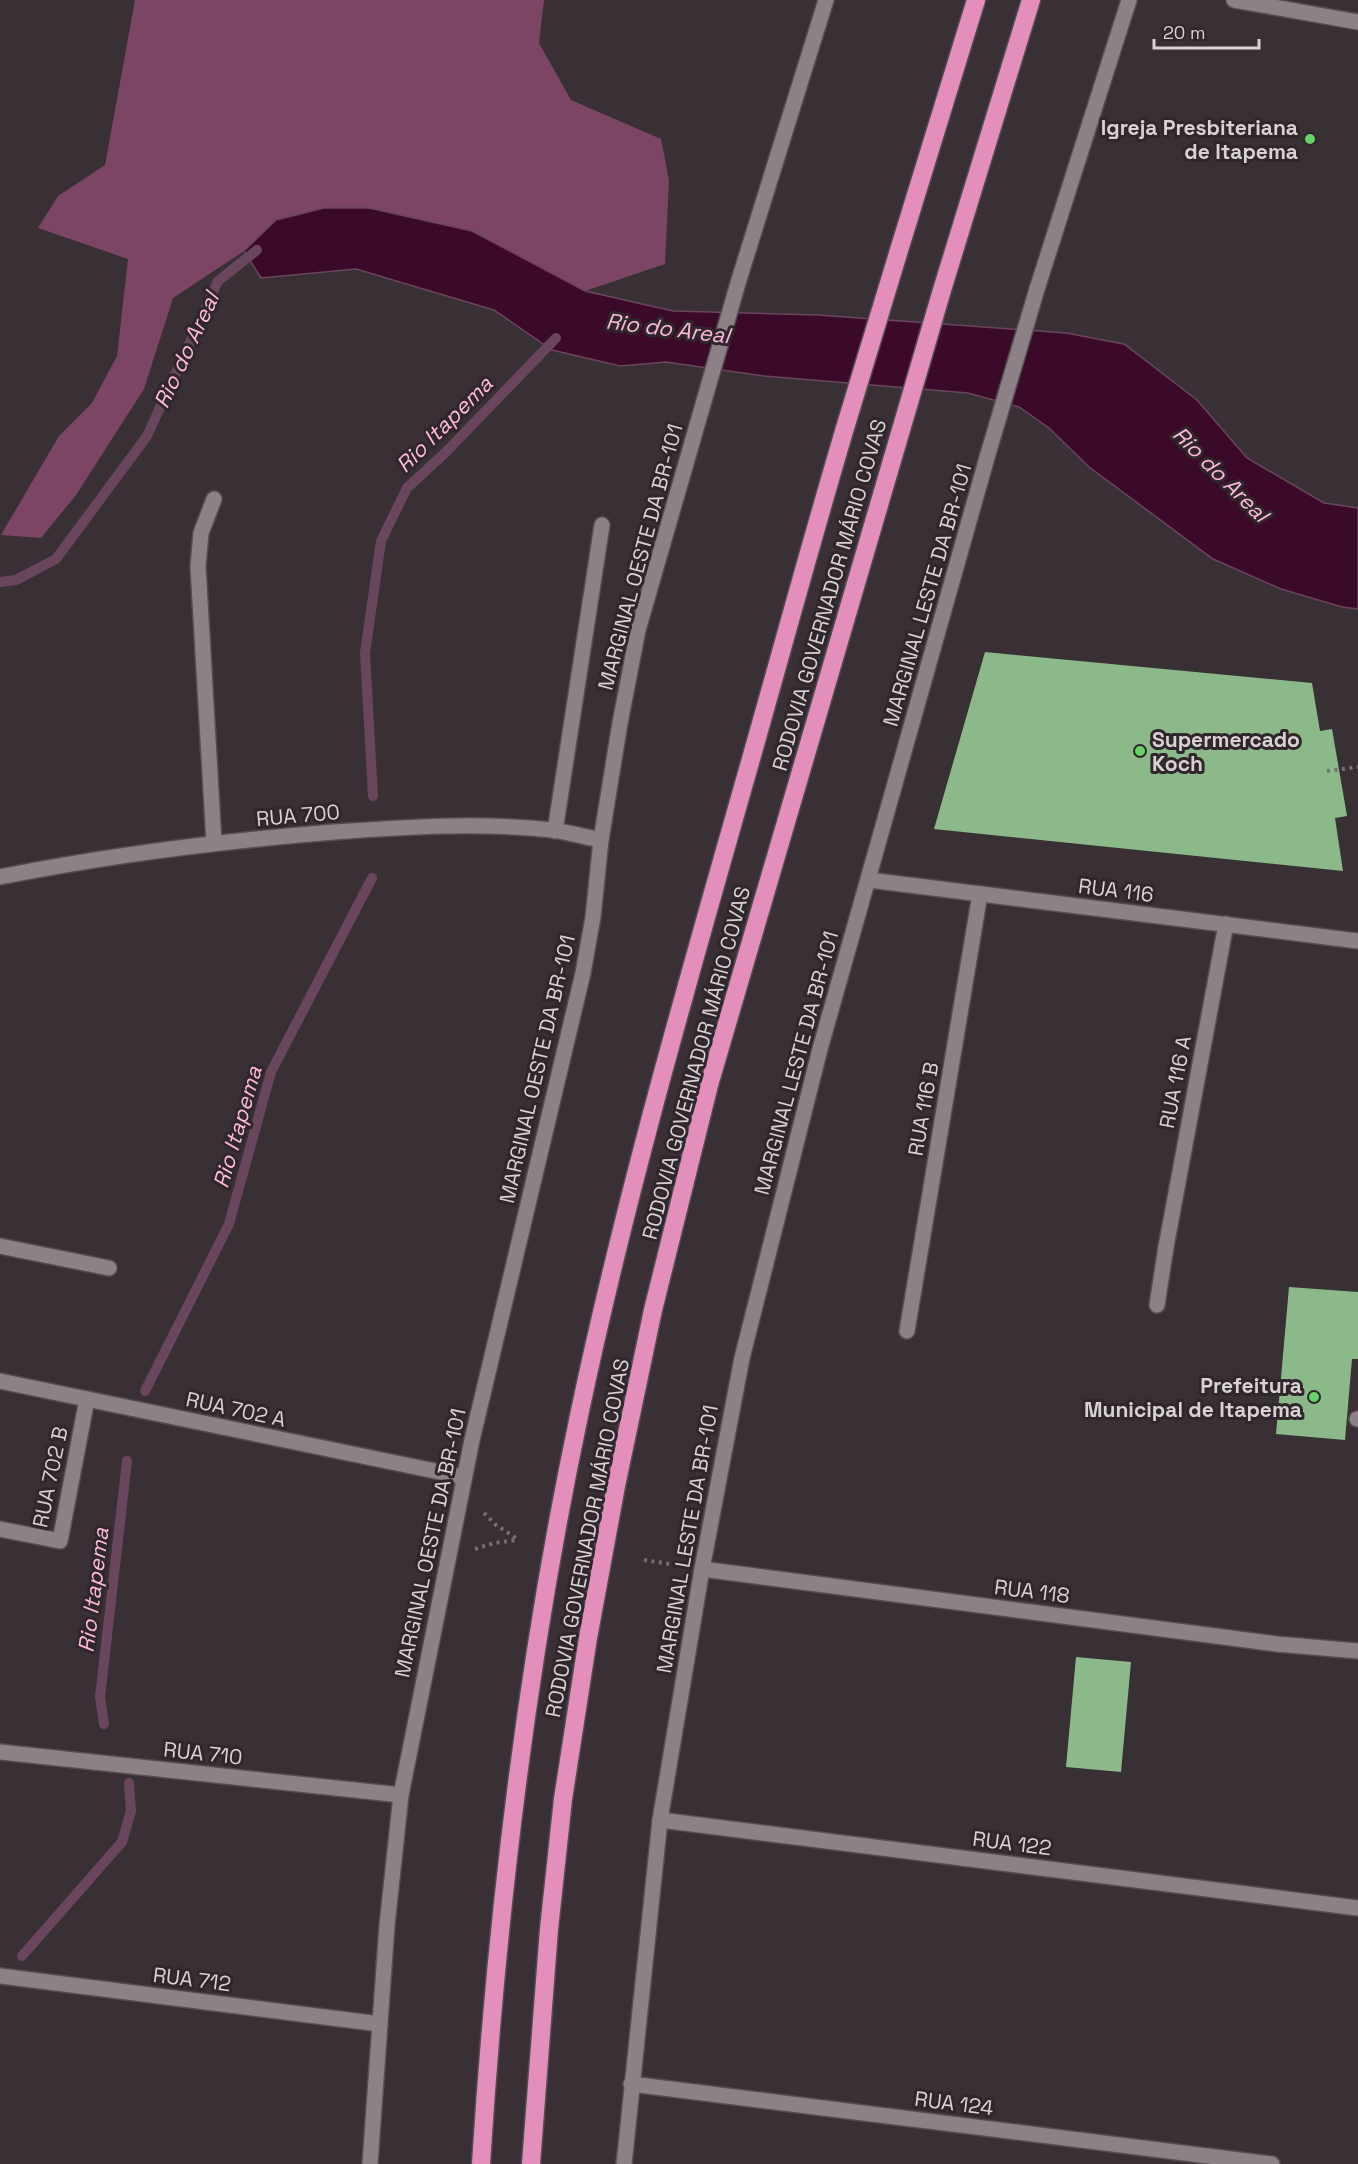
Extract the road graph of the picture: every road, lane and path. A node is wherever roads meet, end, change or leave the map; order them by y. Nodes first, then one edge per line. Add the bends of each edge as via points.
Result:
1 (826, 0) edge
2 (976, 0) edge
3 (1031, 0) edge
4 (1129, 0) edge
5 (1234, 0) edge
6 (1358, 22) edge
7 (214, 499) dead end
8 (603, 525) dead end
9 (1358, 767) edge
10 (1327, 771) dead end
11 (555, 831) junction
12 (601, 840) junction
13 (214, 843) junction
14 (0, 878) edge
15 (869, 880) junction
16 (980, 894) junction
17 (1226, 924) junction
18 (1358, 941) edge
19 (0, 1246) edge
20 (109, 1268) dead end
21 (1157, 1305) dead end
22 (907, 1331) dead end
23 (0, 1381) edge
24 (87, 1399) junction
25 (464, 1477) junction
26 (0, 1529) edge
27 (644, 1560) dead end
28 (702, 1569) junction
29 (445, 1570) junction
30 (1358, 1651) edge
31 (0, 1752) edge
32 (401, 1795) junction
33 (660, 1820) junction
34 (1358, 1908) edge
35 (0, 1976) edge
36 (380, 2024) junction
37 (631, 2084) junction
38 (370, 2164) edge
39 (481, 2164) edge
40 (531, 2164) edge
41 (624, 2164) edge
42 (1272, 2164) edge

1 - 12 main road, MARGINAL OESTE DA BR-101 via 738,283 638,630
2 - 39 highway, RODOVIA GOVERNADOR MÁRIO COVAS via 843,433 666,1056 580,1412 537,1640 513,1803
3 - 40 highway, RODOVIA GOVERNADOR MÁRIO COVAS via 709,1085 653,1310 588,1638 563,1799
4 - 15 main road, MARGINAL LESTE DA BR-101 via 988,454
5 - 6 main road
7 - 13 main road via 201,533 198,566
8 - 11 main road
9 - 10 path
11 - 12 main road, RUA 700
11 - 13 main road, RUA 700 via 459,826
12 - 25 main road, MARGINAL OESTE DA BR-101 via 583,973
13 - 14 main road, RUA 700
15 - 16 main road, RUA 116
15 - 28 main road, MARGINAL LESTE DA BR-101 via 820,1049 744,1347
16 - 17 main road, RUA 116
16 - 22 main road, RUA 116 B
17 - 18 main road, RUA 116
17 - 21 main road, RUA 116 A
19 - 20 main road
23 - 24 main road, RUA 702 A
24 - 25 main road, RUA 702 A
24 - 26 main road, RUA 702 B via 60,1541
25 - 29 main road, MARGINAL OESTE DA BR-101
25 - 29 path via 478,1506 496,1525 519,1540 471,1551
27 - 28 path
28 - 30 main road, RUA 118 via 1277,1644
28 - 33 main road, MARGINAL LESTE DA BR-101
29 - 32 main road, MARGINAL OESTE DA BR-101
31 - 32 main road, RUA 710
32 - 36 main road, MARGINAL OESTE DA BR-101
33 - 34 main road, RUA 122
33 - 37 main road, MARGINAL LESTE DA BR-101
35 - 36 main road, RUA 712
36 - 38 main road, MARGINAL OESTE DA BR-101
37 - 41 main road, MARGINAL LESTE DA BR-101
37 - 42 main road, RUA 124

